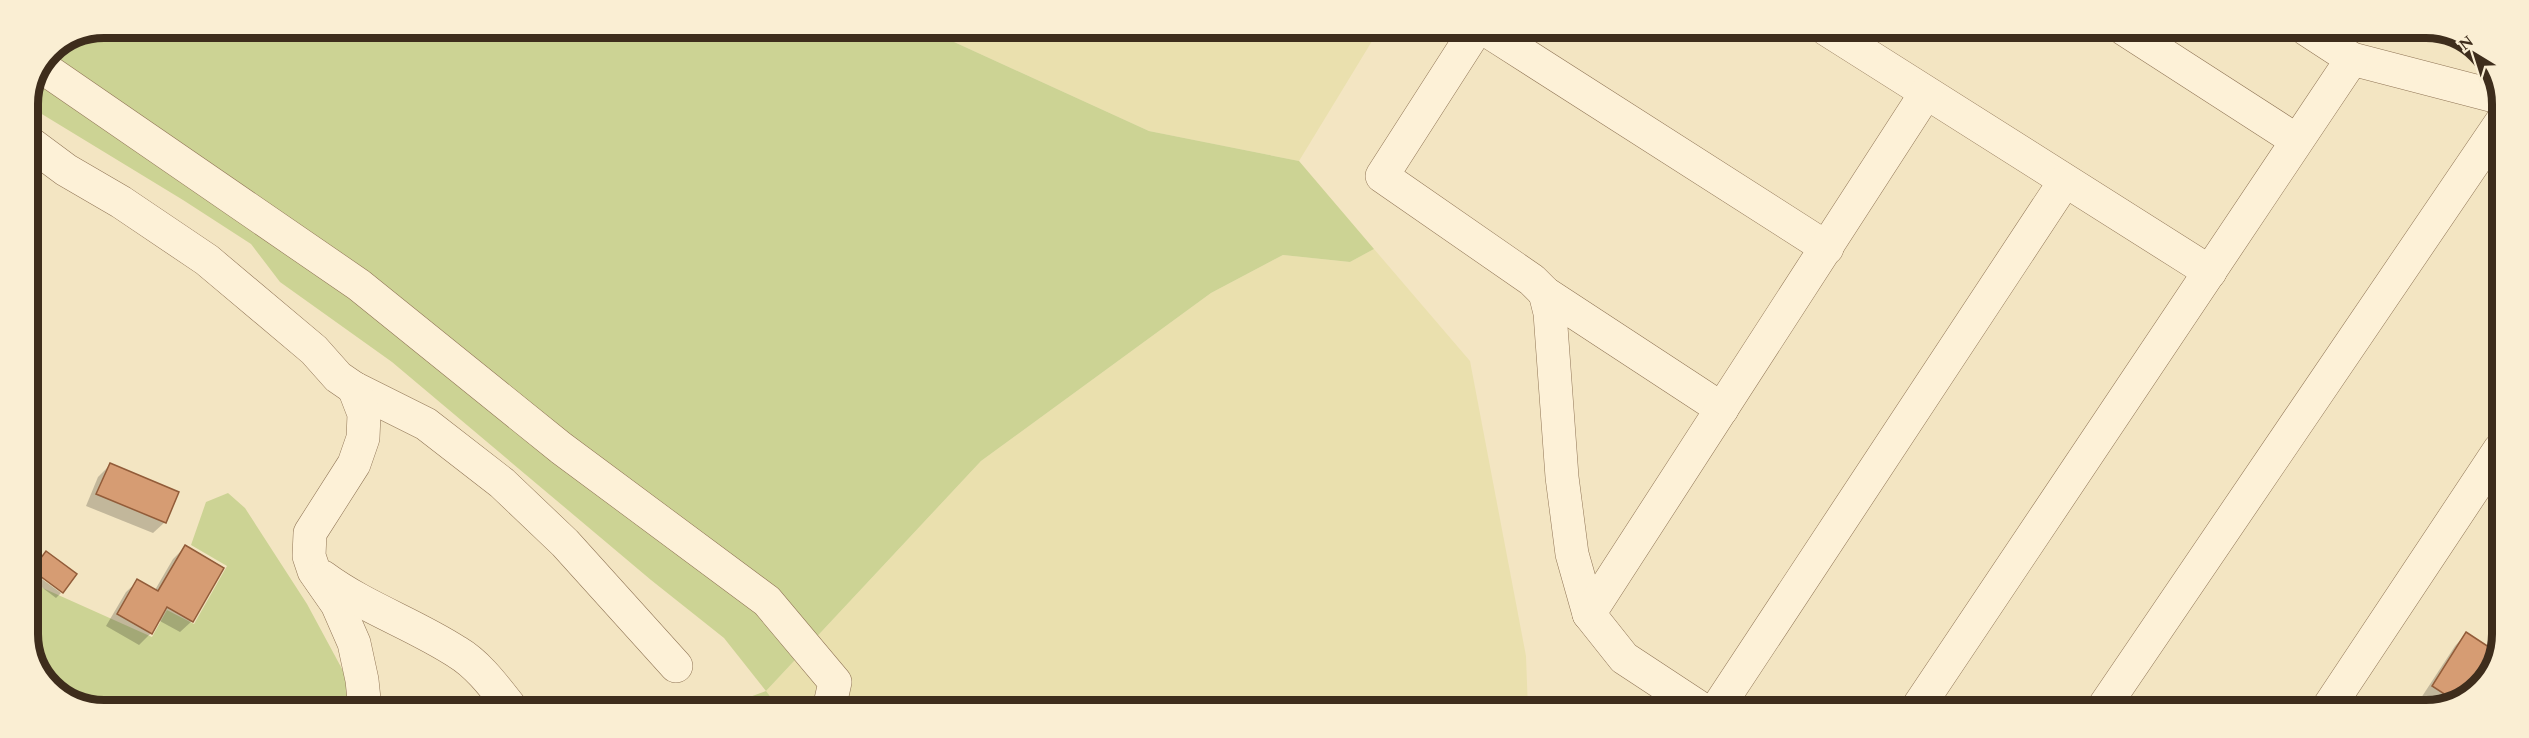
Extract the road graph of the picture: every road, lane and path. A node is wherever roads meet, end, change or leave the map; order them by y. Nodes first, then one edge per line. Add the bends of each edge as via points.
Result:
1 (1471, 38) edge
2 (1499, 38) edge
3 (1841, 38) edge
4 (2138, 38) edge
5 (2320, 38) edge
6 (2352, 59) junction
7 (47, 71) edge
8 (1926, 93) junction
9 (2491, 95) edge
10 (2491, 137) edge
11 (2296, 140) junction
12 (38, 149) edge
13 (2065, 181) junction
14 (1827, 248) junction
15 (2210, 273) junction
16 (1545, 293) junction
17 (354, 388) junction
18 (1722, 409) junction
19 (2492, 461) edge
20 (314, 571) junction
21 (1589, 614) junction
22 (676, 666) dead end
23 (364, 700) edge
24 (505, 700) edge
25 (831, 700) edge
26 (1688, 700) edge
27 (1723, 700) edge
28 (1923, 700) edge
29 (2108, 700) edge
30 (2333, 700) edge

1 - 16 street via 1382,176
2 - 14 street
3 - 8 street
4 - 11 street
5 - 6 street
6 - 9 street
6 - 11 street
7 - 25 street via 359,285 561,448 767,601 836,682
8 - 13 street
8 - 14 street
10 - 29 street
11 - 15 street
12 - 17 street via 207,260
13 - 15 street
13 - 27 street
14 - 18 street
15 - 28 street
16 - 18 street
16 - 21 street via 1572,555
17 - 20 street via 364,414 363,438 354,464 310,533 309,556
17 - 22 street via 426,424 502,483 565,543
18 - 21 street
19 - 30 street
20 - 23 street via 337,604 354,643
20 - 24 street via 344,592 459,653
21 - 26 street via 1624,658

